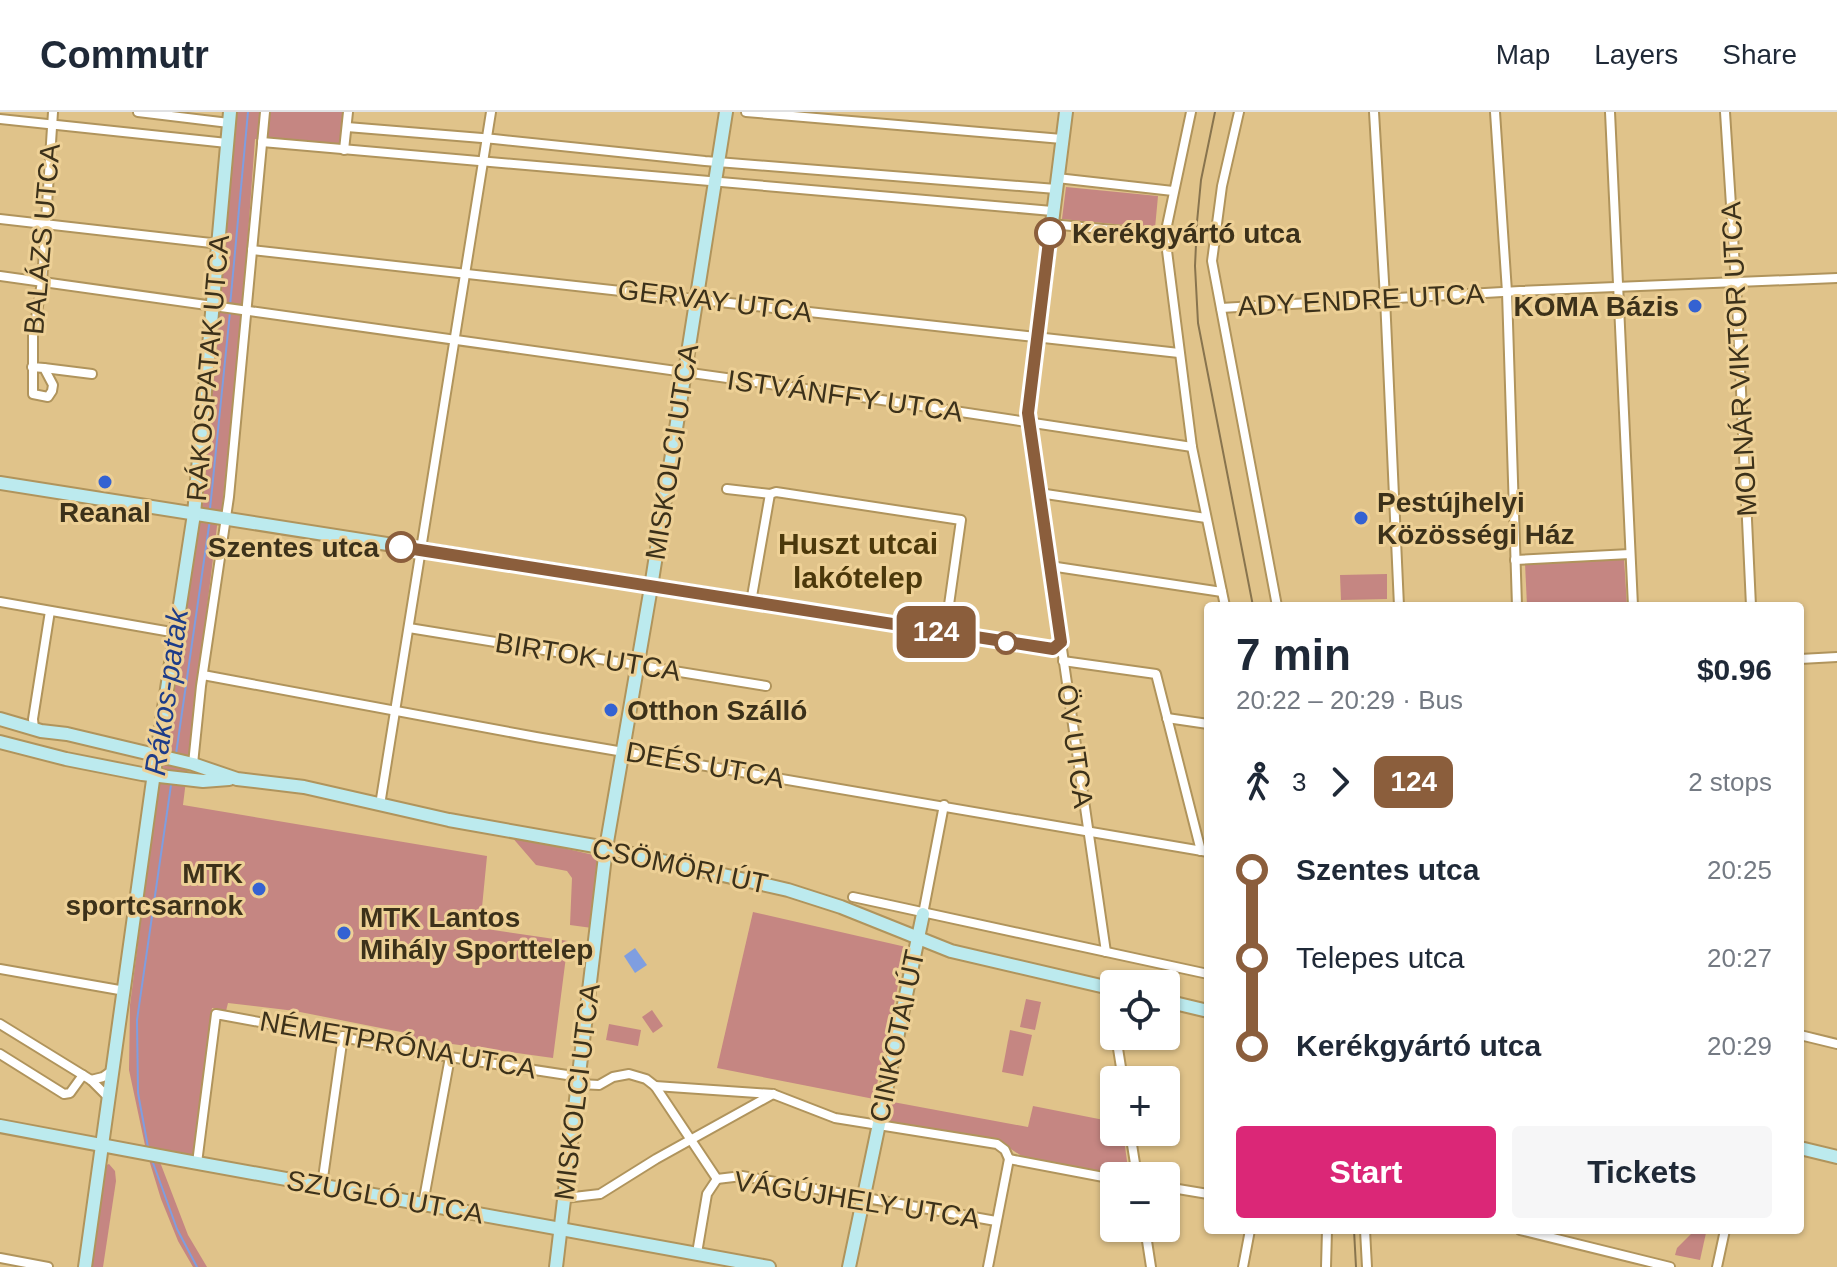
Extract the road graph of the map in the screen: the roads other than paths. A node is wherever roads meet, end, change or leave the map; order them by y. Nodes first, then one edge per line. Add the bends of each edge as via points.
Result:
1 (53, 112) edge
2 (138, 112) edge
3 (265, 112) edge
4 (348, 112) edge
5 (491, 112) edge
6 (726, 112) edge
7 (746, 112) edge
8 (1066, 112) edge
9 (1191, 112) edge
10 (1239, 112) edge
11 (1374, 112) edge
12 (1495, 112) edge
13 (1610, 112) edge
14 (1725, 112) edge
15 (230, 117) edge
16 (0, 119) edge
17 (52, 124) junction
18 (347, 127) junction
19 (487, 139) junction
20 (1062, 139) junction
21 (262, 142) junction
22 (227, 143) junction
23 (344, 150) junction
24 (719, 160) junction
25 (483, 161) junction
26 (714, 182) junction
27 (1056, 184) junction
28 (1173, 191) junction
29 (1052, 218) junction
30 (0, 219) edge
31 (47, 224) junction
32 (1165, 235) junction
33 (220, 244) junction
34 (252, 250) junction
35 (465, 273) junction
36 (0, 276) edge
37 (1837, 278) edge
38 (42, 282) junction
39 (1736, 283) junction
40 (1617, 287) junction
41 (1507, 292) junction
42 (1385, 298) junction
43 (696, 299) junction
44 (212, 305) junction
45 (1221, 308) junction
46 (246, 311) junction
47 (1037, 339) junction
48 (454, 341) junction
49 (1179, 353) junction
50 (32, 367) junction
51 (44, 368) junction
52 (685, 373) junction
53 (92, 374) dead end
54 (1029, 423) junction
55 (1192, 447) junction
56 (0, 483) edge
57 (727, 489) dead end
58 (1039, 493) junction
59 (770, 494) junction
60 (199, 514) junction
61 (222, 518) junction
62 (1206, 518) junction
63 (421, 550) junction
64 (1630, 554) junction
65 (1515, 560) junction
66 (1050, 566) junction
67 (651, 587) junction
68 (1222, 592) junction
69 (0, 602) edge
70 (751, 602) junction
71 (1224, 602) edge
72 (1276, 602) edge
73 (1399, 602) edge
74 (1517, 602) edge
75 (1633, 602) edge
76 (1751, 602) edge
77 (50, 611) junction
78 (409, 628) junction
79 (177, 633) junction
80 (945, 633) junction
81 (1061, 642) junction
82 (1837, 657) edge
83 (1804, 659) edge
84 (1063, 661) junction
85 (637, 665) junction
86 (203, 675) junction
87 (766, 686) dead end
88 (395, 711) junction
89 (1167, 718) junction
90 (0, 719) edge
91 (1204, 723) edge
92 (34, 729) junction
93 (47, 732) junction
94 (67, 734) junction
95 (0, 742) edge
96 (622, 751) junction
97 (48, 754) junction
98 (161, 757) junction
99 (189, 763) junction
100 (154, 773) junction
101 (237, 779) junction
102 (380, 805) junction
103 (944, 805) junction
104 (1088, 832) junction
105 (606, 848) junction
106 (1204, 851) edge
107 (853, 897) dead end
108 (923, 914) junction
109 (918, 937) junction
110 (1106, 952) junction
111 (0, 969) edge
112 (1204, 973) edge
113 (1100, 986) edge
114 (125, 991) junction
115 (1180, 1004) edge
116 (1204, 1010) edge
117 (0, 1024) edge
118 (343, 1036) junction
119 (1804, 1036) edge
120 (1837, 1044) edge
121 (0, 1054) edge
122 (450, 1057) junction
123 (113, 1070) junction
124 (87, 1078) junction
125 (579, 1080) junction
126 (655, 1086) junction
127 (773, 1094) junction
128 (109, 1099) junction
129 (879, 1125) junction
130 (0, 1126) edge
131 (690, 1140) junction
132 (102, 1146) junction
133 (1804, 1149) edge
134 (1837, 1157) edge
135 (1009, 1159) junction
136 (197, 1163) junction
137 (1100, 1176) edge
138 (717, 1179) junction
139 (322, 1185) junction
140 (1180, 1189) edge
141 (1204, 1193) edge
142 (565, 1198) junction
143 (863, 1199) junction
144 (423, 1204) junction
145 (996, 1221) junction
146 (561, 1229) junction
147 (1249, 1234) edge
148 (1327, 1234) edge
149 (1365, 1234) edge
150 (1536, 1234) edge
151 (1724, 1234) edge
152 (1147, 1242) edge
153 (697, 1253) junction
154 (0, 1258) edge
155 (48, 1267) edge
156 (85, 1267) edge
157 (556, 1267) edge
158 (769, 1267) edge
159 (849, 1267) edge
160 (988, 1267) edge
161 (1151, 1267) edge
162 (1243, 1267) edge
163 (1326, 1267) edge
164 (1367, 1267) edge
165 (1670, 1267) edge
166 (1717, 1267) edge

1 - 17 street, BALÁZS UTCA
2 - 15 street
3 - 21 street, RÁKOSPATAK UTCA
4 - 18 street
5 - 19 street
6 - 24 street, MISKOLCI UTCA
7 - 20 street
8 - 20 street, ÖV UTCA
9 - 28 street
10 - 45 street via 1212,253
11 - 42 street
12 - 41 street
13 - 40 street
14 - 39 street, MOLNÁR VIKTOR UTCA
15 - 22 street, RÁKOSPATAK UTCA
16 - 17 street
17 - 22 street
17 - 31 street, BALÁZS UTCA
18 - 19 street
18 - 23 street
19 - 24 street
19 - 25 street
20 - 27 street, ÖV UTCA
21 - 23 street
21 - 34 street, RÁKOSPATAK UTCA
22 - 33 street, RÁKOSPATAK UTCA
23 - 25 street
24 - 26 street, MISKOLCI UTCA
24 - 27 street
25 - 26 street
25 - 35 street
26 - 29 street
26 - 43 street, MISKOLCI UTCA
27 - 28 street
27 - 29 street, ÖV UTCA
28 - 32 street
29 - 32 street
29 - 47 street, ÖV UTCA
30 - 31 street
31 - 33 street
31 - 38 street, BALÁZS UTCA
32 - 49 street
33 - 44 street, RÁKOSPATAK UTCA
34 - 35 street, GERVAY UTCA
34 - 46 street, RÁKOSPATAK UTCA
35 - 43 street, GERVAY UTCA
35 - 48 street
36 - 38 street, ISTVÁNFFY UTCA
37 - 39 street, ADY ENDRE UTCA
38 - 44 street, ISTVÁNFFY UTCA
38 - 50 street, BALÁZS UTCA
39 - 40 street, ADY ENDRE UTCA
39 - 76 street, MOLNÁR VIKTOR UTCA
40 - 41 street, ADY ENDRE UTCA
40 - 64 street
41 - 42 street, ADY ENDRE UTCA
41 - 65 street
42 - 45 street, ADY ENDRE UTCA
42 - 73 street
43 - 47 street, GERVAY UTCA
43 - 52 street, MISKOLCI UTCA
44 - 46 street, ISTVÁNFFY UTCA
44 - 60 street, RÁKOSPATAK UTCA
45 - 72 street
46 - 48 street, ISTVÁNFFY UTCA
46 - 61 street, RÁKOSPATAK UTCA
47 - 49 street, GERVAY UTCA
47 - 54 street, ÖV UTCA
48 - 52 street, ISTVÁNFFY UTCA
48 - 63 street
49 - 55 street
50 - 51 street
50 - 51 street via 33,394 48,397 53,385
51 - 53 street
52 - 54 street, ISTVÁNFFY UTCA
52 - 67 street, MISKOLCI UTCA
54 - 55 street, ISTVÁNFFY UTCA
54 - 58 street, ÖV UTCA
55 - 62 street
56 - 60 street
57 - 59 street
58 - 62 street
58 - 66 street, ÖV UTCA
59 - 70 street
59 - 80 street via 961,520
60 - 61 street
60 - 79 street, RÁKOSPATAK UTCA
61 - 63 street
61 - 86 street, RÁKOSPATAK UTCA
62 - 68 street
63 - 67 street
63 - 78 street
64 - 65 street
64 - 75 street
65 - 74 street
66 - 68 street
66 - 81 street, ÖV UTCA
67 - 70 street
67 - 85 street, MISKOLCI UTCA
68 - 71 street
69 - 77 street
70 - 80 street
77 - 79 street
77 - 92 street
78 - 85 street, BIRTOK UTCA
78 - 88 street
79 - 98 street, RÁKOSPATAK UTCA
80 - 81 street via 1047,649
81 - 84 street, ÖV UTCA
82 - 83 street
84 - 89 street via 1156,674
84 - 104 street, ÖV UTCA
85 - 87 street, BIRTOK UTCA
85 - 96 street, MISKOLCI UTCA
86 - 88 street, DEÉS UTCA
86 - 99 street, RÁKOSPATAK UTCA
88 - 96 street, DEÉS UTCA
88 - 102 street
89 - 91 street
89 - 106 street
90 - 92 street, CSÖMÖRI ÚT
92 - 93 street, CSÖMÖRI ÚT
93 - 94 street, CSÖMÖRI ÚT
93 - 97 street
94 - 97 street
94 - 98 street, CSÖMÖRI ÚT
95 - 97 street, CSÖMÖRI ÚT
96 - 103 street, DEÉS UTCA
96 - 105 street, MISKOLCI UTCA
97 - 100 street, CSÖMÖRI ÚT
98 - 99 street, CSÖMÖRI ÚT
98 - 100 street, RÁKOSPATAK UTCA
99 - 101 street, CSÖMÖRI ÚT
100 - 101 street, CSÖMÖRI ÚT via 190,780
100 - 114 street, RÁKOSPATAK UTCA
101 - 102 street, CSÖMÖRI ÚT via 304,787
102 - 105 street, CSÖMÖRI ÚT
103 - 104 street, DEÉS UTCA
103 - 108 street, CINKOTAI ÚT
104 - 106 street, DEÉS UTCA
104 - 110 street, ÖV UTCA
105 - 109 street, CSÖMÖRI ÚT via 788,890
105 - 125 street, MISKOLCI UTCA
107 - 108 street
108 - 109 street, CINKOTAI ÚT
108 - 110 street
109 - 113 street, CSÖMÖRI ÚT via 971,956
109 - 129 street, CINKOTAI ÚT
110 - 112 street
111 - 114 street
114 - 123 street, RÁKOSPATAK UTCA
115 - 116 street
117 - 124 street
118 - 122 street, NÉMETPRÓNA UTCA
118 - 136 street, NÉMETPRÓNA UTCA via 216,1014
118 - 139 street
119 - 120 street
121 - 124 street via 64,1094
122 - 125 street, NÉMETPRÓNA UTCA
122 - 144 street
123 - 124 street
123 - 128 street, RÁKOSPATAK UTCA
124 - 128 street
125 - 126 street via 599,1085 629,1074
125 - 142 street, MISKOLCI UTCA
126 - 127 street
126 - 131 street
127 - 129 street via 826,1115
127 - 131 street
128 - 132 street, RÁKOSPATAK UTCA
129 - 135 street via 997,1144
129 - 143 street, CINKOTAI ÚT
130 - 132 street, SZUGLÓ UTCA
131 - 138 street
131 - 142 street via 600,1194
132 - 136 street, SZUGLÓ UTCA
132 - 156 street, RÁKOSPATAK UTCA
133 - 134 street
135 - 137 street
135 - 145 street
136 - 139 street, SZUGLÓ UTCA
138 - 143 street, VÁGÚJHELY UTCA via 742,1176
138 - 153 street via 707,1194
139 - 144 street, SZUGLÓ UTCA
140 - 141 street
142 - 146 street, MISKOLCI UTCA
143 - 145 street, VÁGÚJHELY UTCA
143 - 159 street, CINKOTAI ÚT
144 - 146 street, SZUGLÓ UTCA
145 - 160 street
146 - 153 street, SZUGLÓ UTCA
146 - 157 street, MISKOLCI UTCA
147 - 162 street
148 - 163 street
149 - 164 street
150 - 165 street
151 - 166 street
152 - 161 street
153 - 158 street, SZUGLÓ UTCA
154 - 155 street

